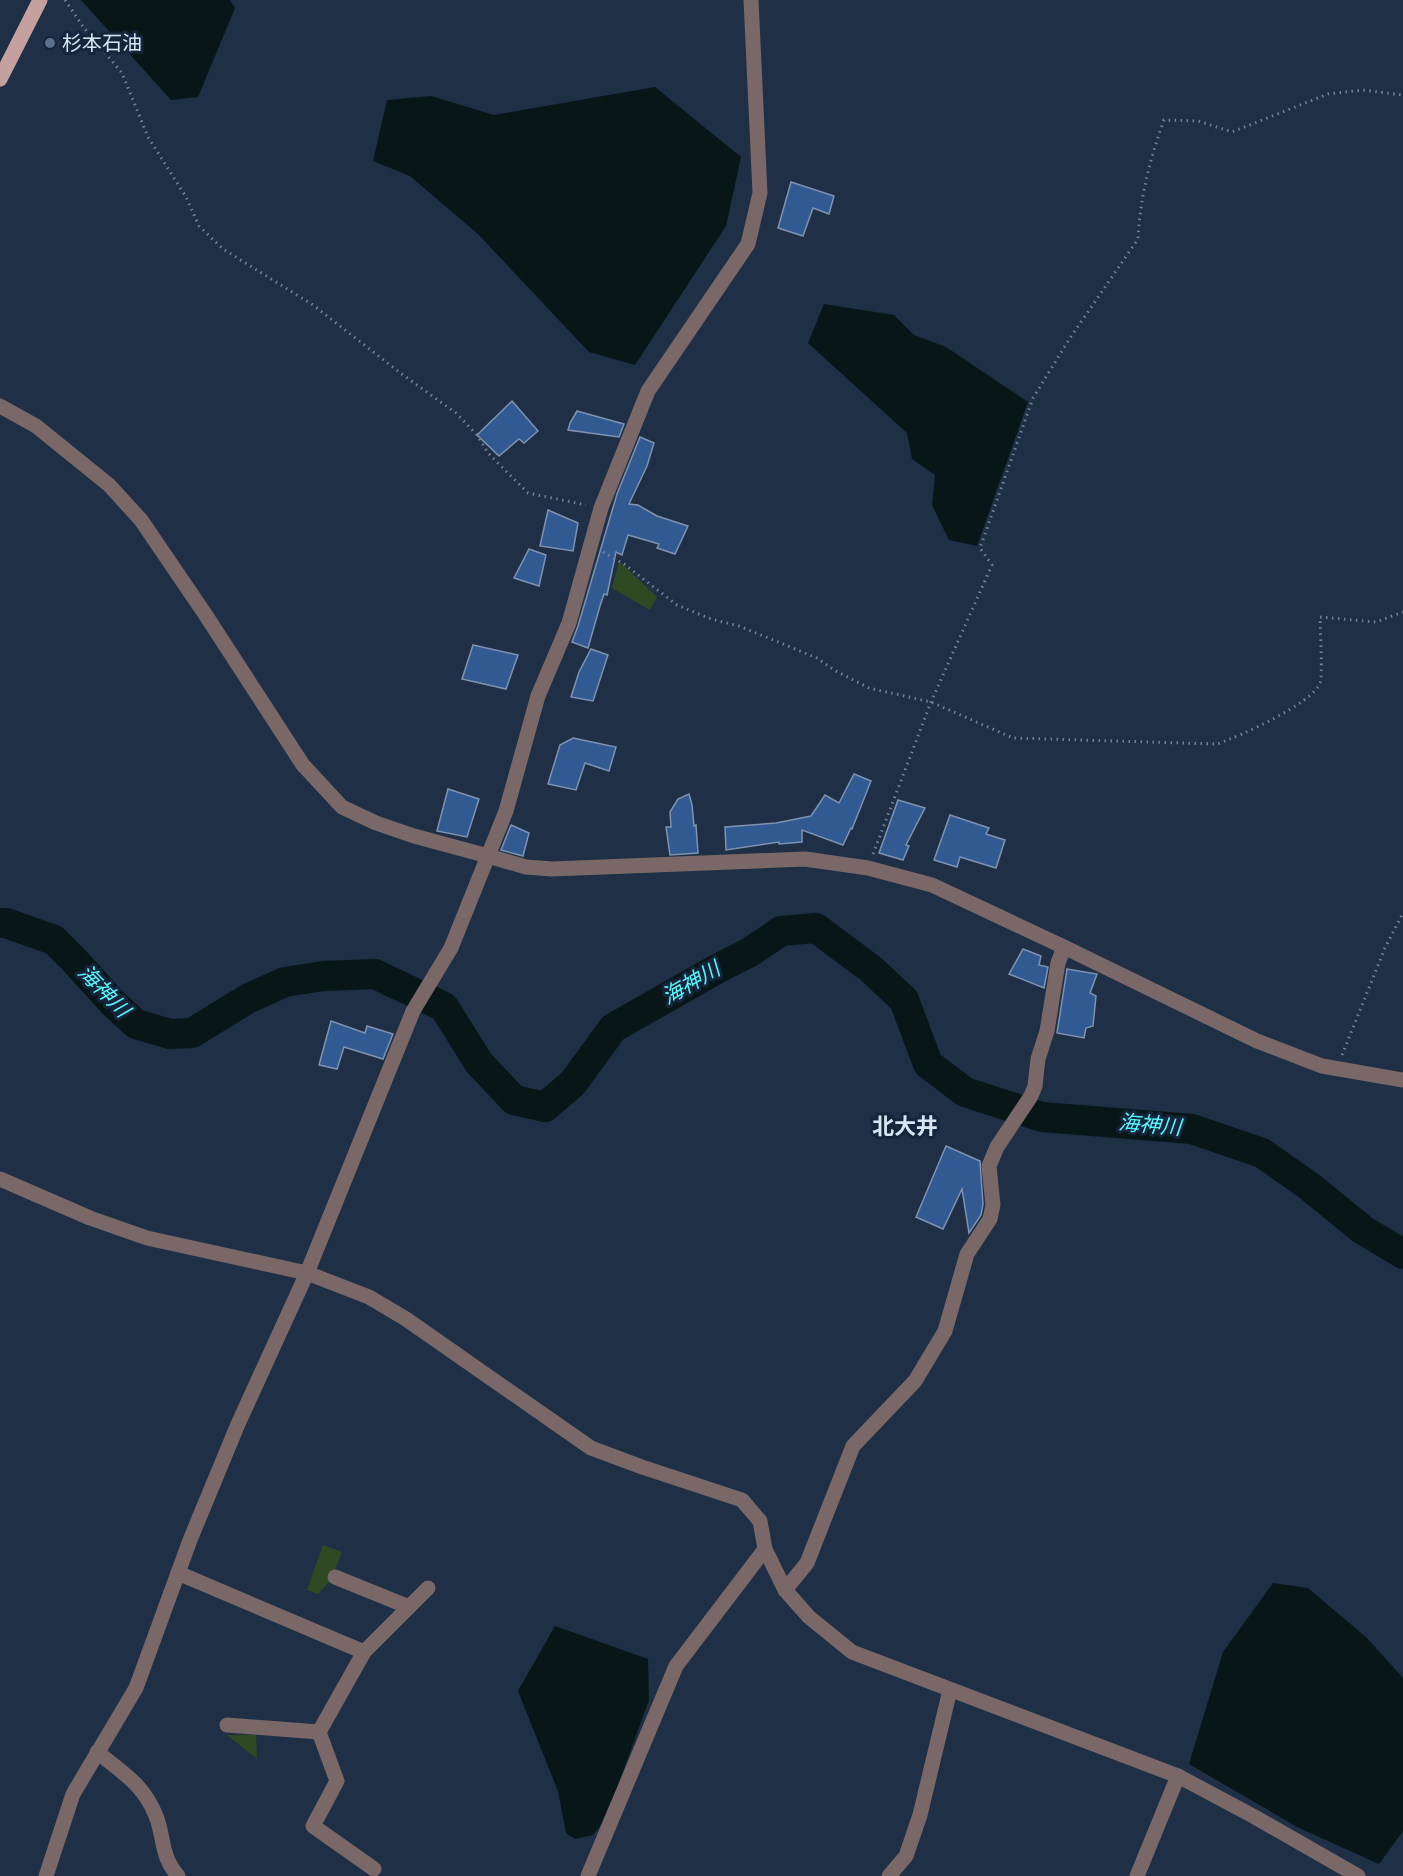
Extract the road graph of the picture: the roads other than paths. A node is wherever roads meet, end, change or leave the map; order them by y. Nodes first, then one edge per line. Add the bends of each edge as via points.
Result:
1 (40, 0) edge
2 (751, 0) edge
3 (0, 79) edge
4 (0, 406) edge
5 (488, 856) junction
6 (1064, 947) junction
7 (1403, 1080) edge
8 (0, 1179) edge
9 (308, 1273) junction
10 (765, 1549) junction
11 (178, 1573) junction
12 (335, 1577) dead end
13 (428, 1588) dead end
14 (785, 1590) junction
15 (409, 1607) junction
16 (364, 1652) junction
17 (950, 1690) junction
18 (227, 1725) dead end
19 (319, 1732) junction
20 (97, 1752) junction
21 (1178, 1776) junction
22 (374, 1869) dead end
23 (46, 1876) edge
24 (178, 1876) edge
25 (588, 1876) edge
26 (889, 1876) edge
27 (1137, 1876) edge
28 (1358, 1876) edge

1 - 3 main road
2 - 5 street via 760,193 748,244 648,391 601,508 569,623 538,696 506,811
4 - 5 street via 36,426 109,485 141,520 303,765 342,807 414,836
5 - 6 street via 526,867 552,869 805,859 868,868 932,885
5 - 9 street via 451,948 413,1011
6 - 7 street via 1257,1041 1322,1066
6 - 14 street via 1035,1086 989,1166 993,1205 990,1219 967,1254 945,1331 915,1381 853,1446 807,1563
8 - 9 street via 147,1238
9 - 10 street via 369,1297 406,1319 591,1448 742,1500 760,1521
9 - 11 street via 237,1424
10 - 14 street
10 - 25 street via 676,1666
11 - 16 street
11 - 20 street via 136,1688
12 - 15 street
13 - 15 street
14 - 17 street via 809,1617 852,1652
15 - 16 street
16 - 19 street
17 - 21 street
17 - 26 street via 920,1815 906,1856
18 - 19 street
19 - 22 street via 337,1781 313,1826
20 - 23 street via 74,1794
20 - 24 street via 139,1785 156,1816 168,1864
21 - 27 street
21 - 28 street

